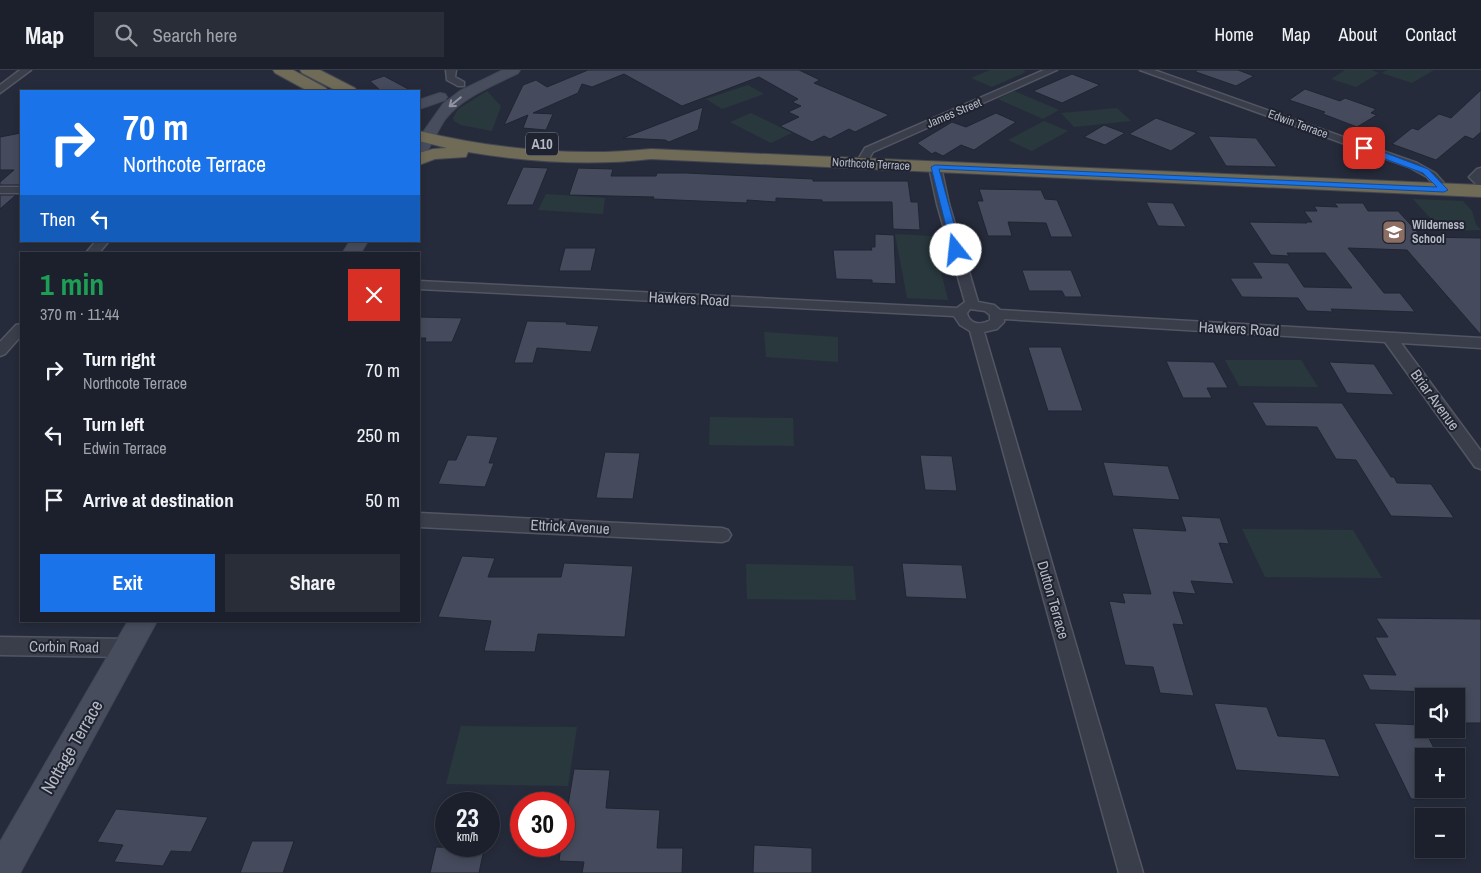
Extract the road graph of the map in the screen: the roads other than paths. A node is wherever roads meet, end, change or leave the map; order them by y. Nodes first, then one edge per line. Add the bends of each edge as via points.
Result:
1 (26, 70) edge
2 (281, 70) edge
3 (308, 70) edge
4 (451, 70) edge
5 (508, 70) edge
6 (513, 70) edge
7 (1052, 70) edge
8 (1145, 70) edge
9 (461, 84) junction
10 (0, 90) edge
11 (318, 90) edge
12 (347, 90) edge
13 (440, 97) junction
14 (420, 105) edge
15 (422, 132) edge
16 (519, 154) junction
17 (651, 154) junction
18 (420, 159) edge
19 (861, 163) junction
20 (935, 167) junction
21 (1481, 171) edge
22 (1481, 183) edge
23 (0, 190) edge
24 (20, 190) edge
25 (1444, 190) junction
26 (1481, 192) edge
27 (102, 242) edge
28 (93, 252) edge
29 (420, 285) edge
30 (966, 308) junction
31 (997, 314) junction
32 (976, 327) junction
33 (20, 329) edge
34 (1389, 337) junction
35 (1481, 343) edge
36 (0, 351) edge
37 (1481, 463) edge
38 (420, 520) edge
39 (722, 535) dead end
40 (142, 622) edge
41 (0, 646) edge
42 (129, 648) junction
43 (1, 873) edge
44 (1131, 873) edge

1 - 10 street
2 - 11 highway
3 - 12 highway
4 - 9 street via 450,78
5 - 9 main road
6 -> 15 main road via 459,98
7 - 19 street, James Street via 868,150
8 - 25 street, Edwin Terrace via 1413,166 1431,175
9 - 13 main road
13 - 14 main road
13 - 15 main road via 426,110
15 - 16 highway, Northcote Terrace / A10
15 - 17 highway, Northcote Terrace / A10
16 - 17 highway, Northcote Terrace / A10 via 620,158
16 - 18 highway via 445,153
17 - 19 highway, Northcote Terrace / A10
19 - 20 highway, Northcote Terrace / A10
20 - 25 highway, Northcote Terrace / A10
20 - 30 street
21 - 22 street via 1475,177
23 - 24 street
25 - 26 highway, Northcote Terrace / A10
27 - 28 street
29 - 30 street, Hawkers Road
30 - 31 street, Hawkers Road via 984,306
30 - 32 street via 962,320
31 - 32 street via 994,326
31 - 34 street, Hawkers Road
32 - 44 street, Dutton Terrace
33 - 36 street
34 - 35 street, Hawkers Road
34 - 37 street, Briar Avenue
38 - 39 street, Ettrick Avenue
40 - 42 main road, Nottage Terrace
41 - 42 street, Corbin Road
42 - 43 main road, Nottage Terrace

